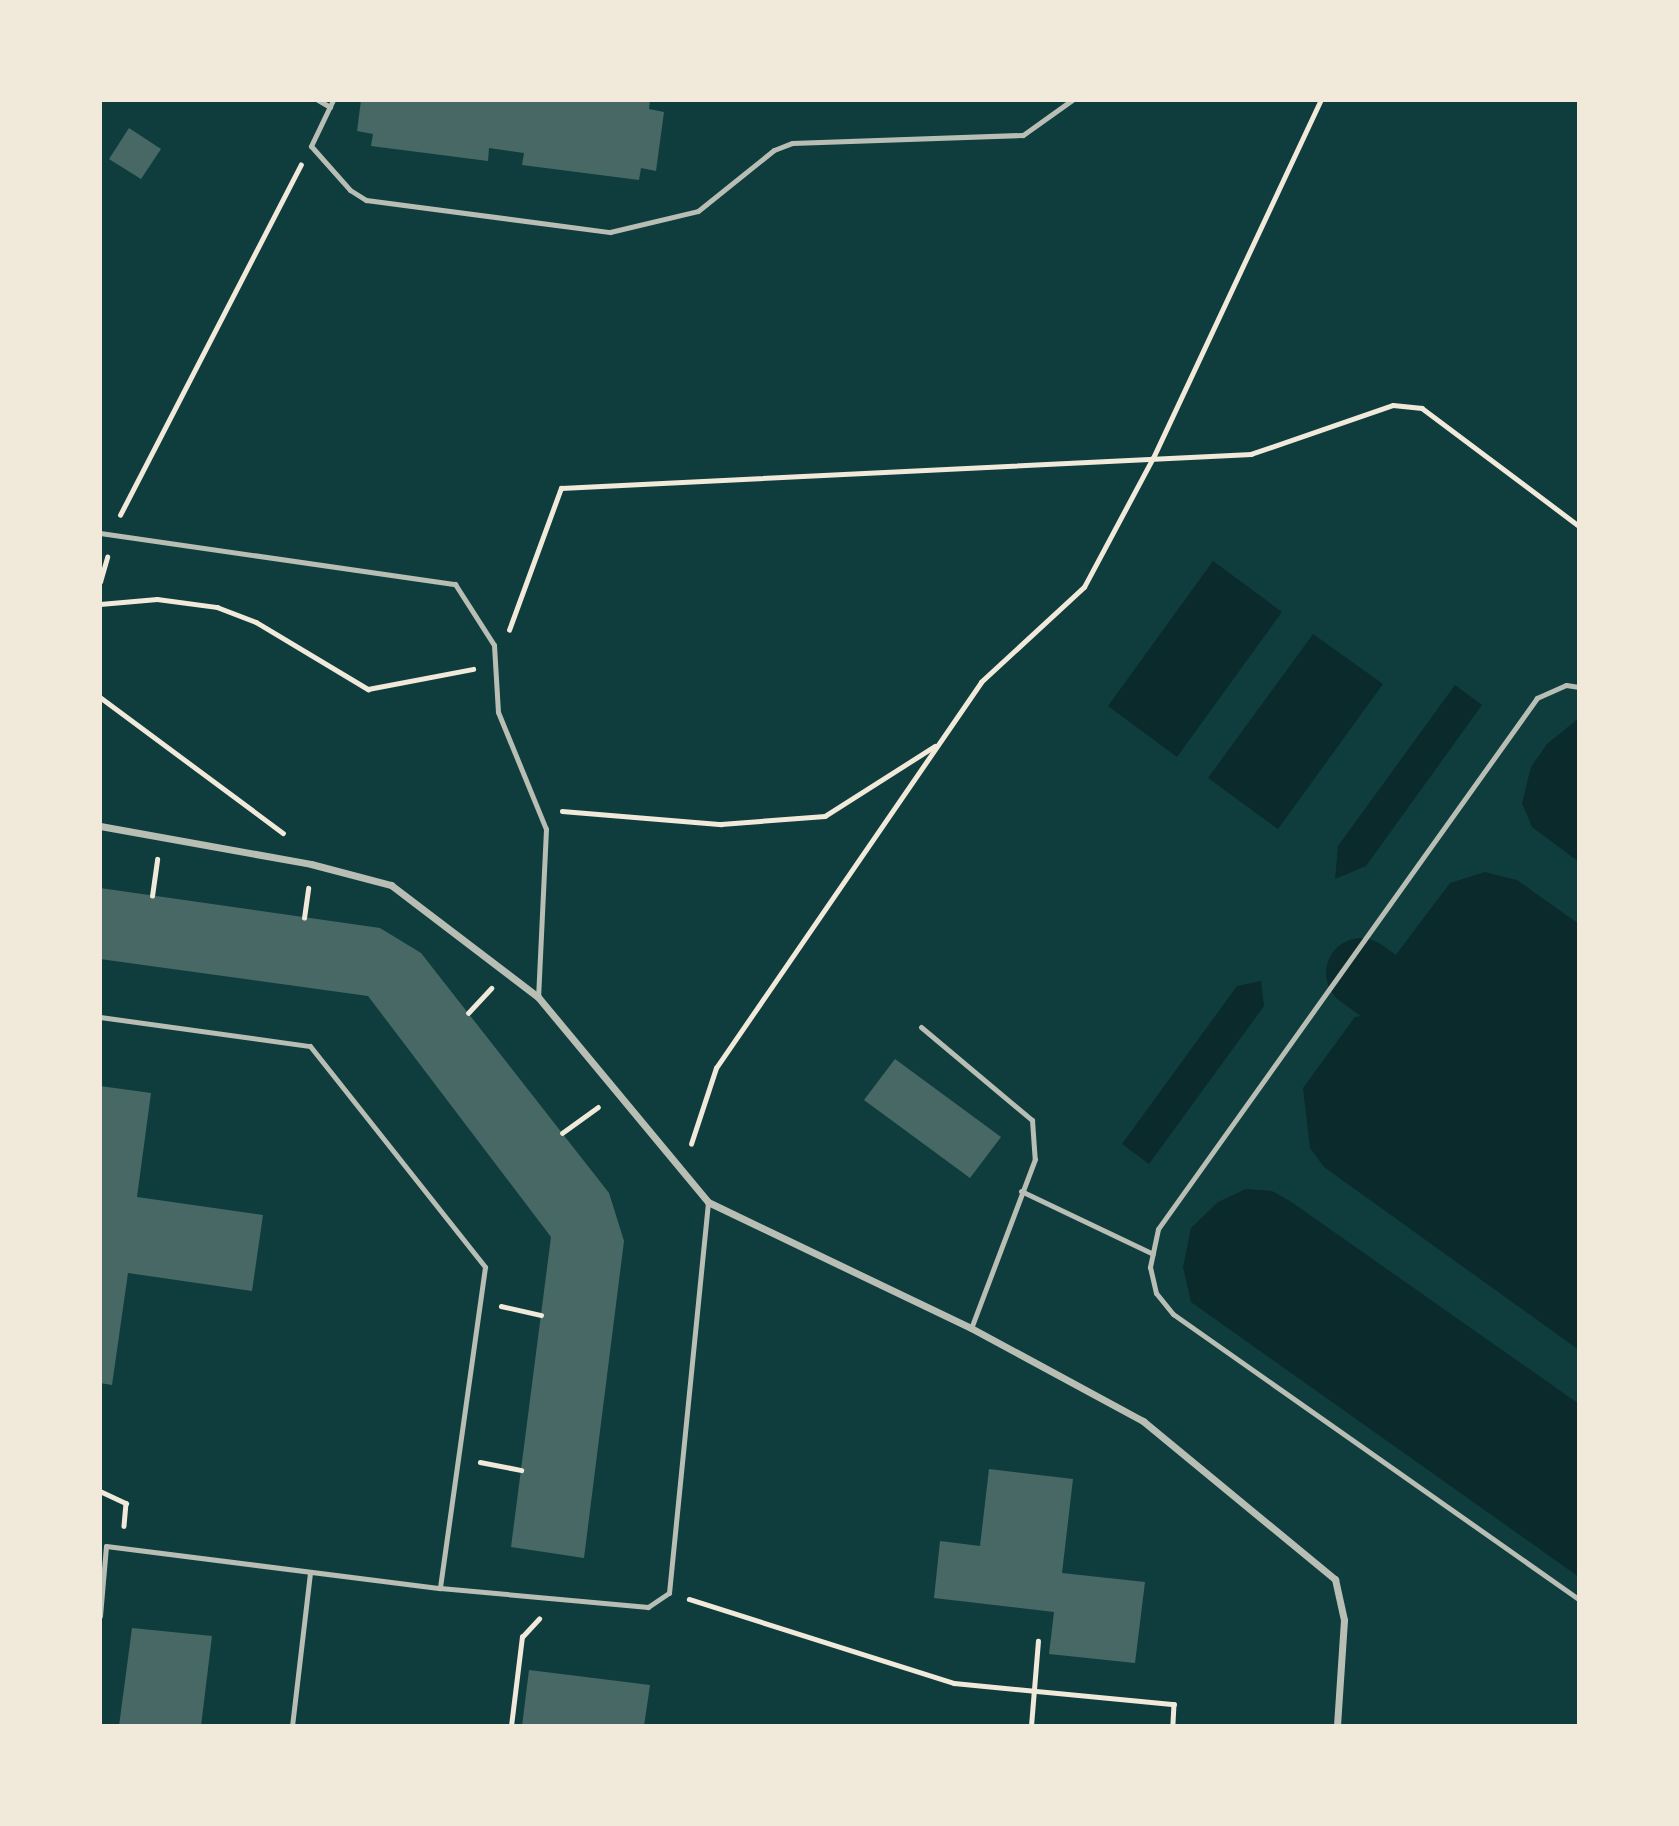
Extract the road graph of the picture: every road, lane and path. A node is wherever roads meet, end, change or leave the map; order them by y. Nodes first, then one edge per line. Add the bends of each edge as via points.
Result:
1 (318, 100) edge
2 (333, 100) edge
3 (1072, 100) edge
4 (1321, 100) edge
5 (330, 107) junction
6 (311, 146) junction
7 (1153, 458) junction
8 (120, 516) dead end
9 (1579, 526) edge
10 (100, 533) edge
11 (100, 604) edge
12 (497, 665) junction
13 (1579, 687) edge
14 (100, 697) edge
15 (939, 744) junction
16 (538, 809) junction
17 (100, 826) edge
18 (285, 835) dead end
19 (160, 837) junction
20 (311, 864) junction
21 (152, 896) dead end
22 (304, 918) dead end
23 (506, 972) junction
24 (538, 997) junction
25 (468, 1013) dead end
26 (100, 1017) edge
27 (921, 1027) dead end
28 (619, 1092) junction
29 (562, 1133) dead end
30 (684, 1168) junction
31 (1021, 1191) junction
32 (708, 1202) junction
33 (1153, 1254) junction
34 (480, 1302) junction
35 (541, 1315) dead end
36 (971, 1328) junction
37 (458, 1458) junction
38 (521, 1470) dead end
39 (100, 1491) edge
40 (103, 1546) edge
41 (121, 1549) junction
42 (310, 1573) junction
43 (440, 1588) junction
44 (669, 1593) junction
45 (557, 1599) junction
46 (1579, 1599) edge
47 (100, 1616) edge
48 (1038, 1641) dead end
49 (1034, 1691) junction
50 (292, 1726) edge
51 (511, 1726) edge
52 (1031, 1726) edge
53 (1173, 1726) edge
54 (1337, 1726) edge

1 - 5 lane
2 - 5 lane
3 - 6 lane via 1023,135 792,144 774,150 698,211 610,232 366,200 350,190
4 - 7 path
5 - 6 lane
6 - 8 path
7 - 9 path via 1251,454 1393,405 1422,408
7 - 12 path via 561,488
7 - 15 path via 1084,587 981,682
10 - 12 lane via 456,584 494,645
11 - 12 path via 157,599 217,607 256,622 368,689
12 - 16 lane via 498,712
13 - 33 lane via 1566,685 1536,698 1158,1229
14 - 18 path
15 - 16 path via 825,816 721,824
15 - 30 path via 716,1068
16 - 24 lane via 546,830
17 - 19 street
19 - 20 street
19 - 21 path
20 - 22 path
20 - 23 street via 391,885
23 - 24 street
23 - 25 path
24 - 28 street
26 - 34 lane via 310,1046 485,1267
27 - 31 lane via 1032,1120 1035,1159
28 - 29 path
28 - 30 street
30 - 32 street
31 - 33 lane
31 - 36 lane
32 - 36 street
32 - 44 lane
33 - 46 lane via 1150,1267 1156,1293 1173,1314
34 - 35 path
34 - 37 lane
36 - 54 street via 1143,1421 1335,1579 1344,1620
37 - 38 path
37 - 43 lane
39 - 41 path via 126,1503
40 - 41 lane
40 - 47 lane
41 - 42 lane
42 - 43 lane
42 - 50 lane
43 - 45 lane
44 - 45 lane via 648,1607
44 - 49 path via 954,1684
45 - 51 path via 522,1637
48 - 49 path
49 - 52 path
49 - 53 path via 1174,1704

